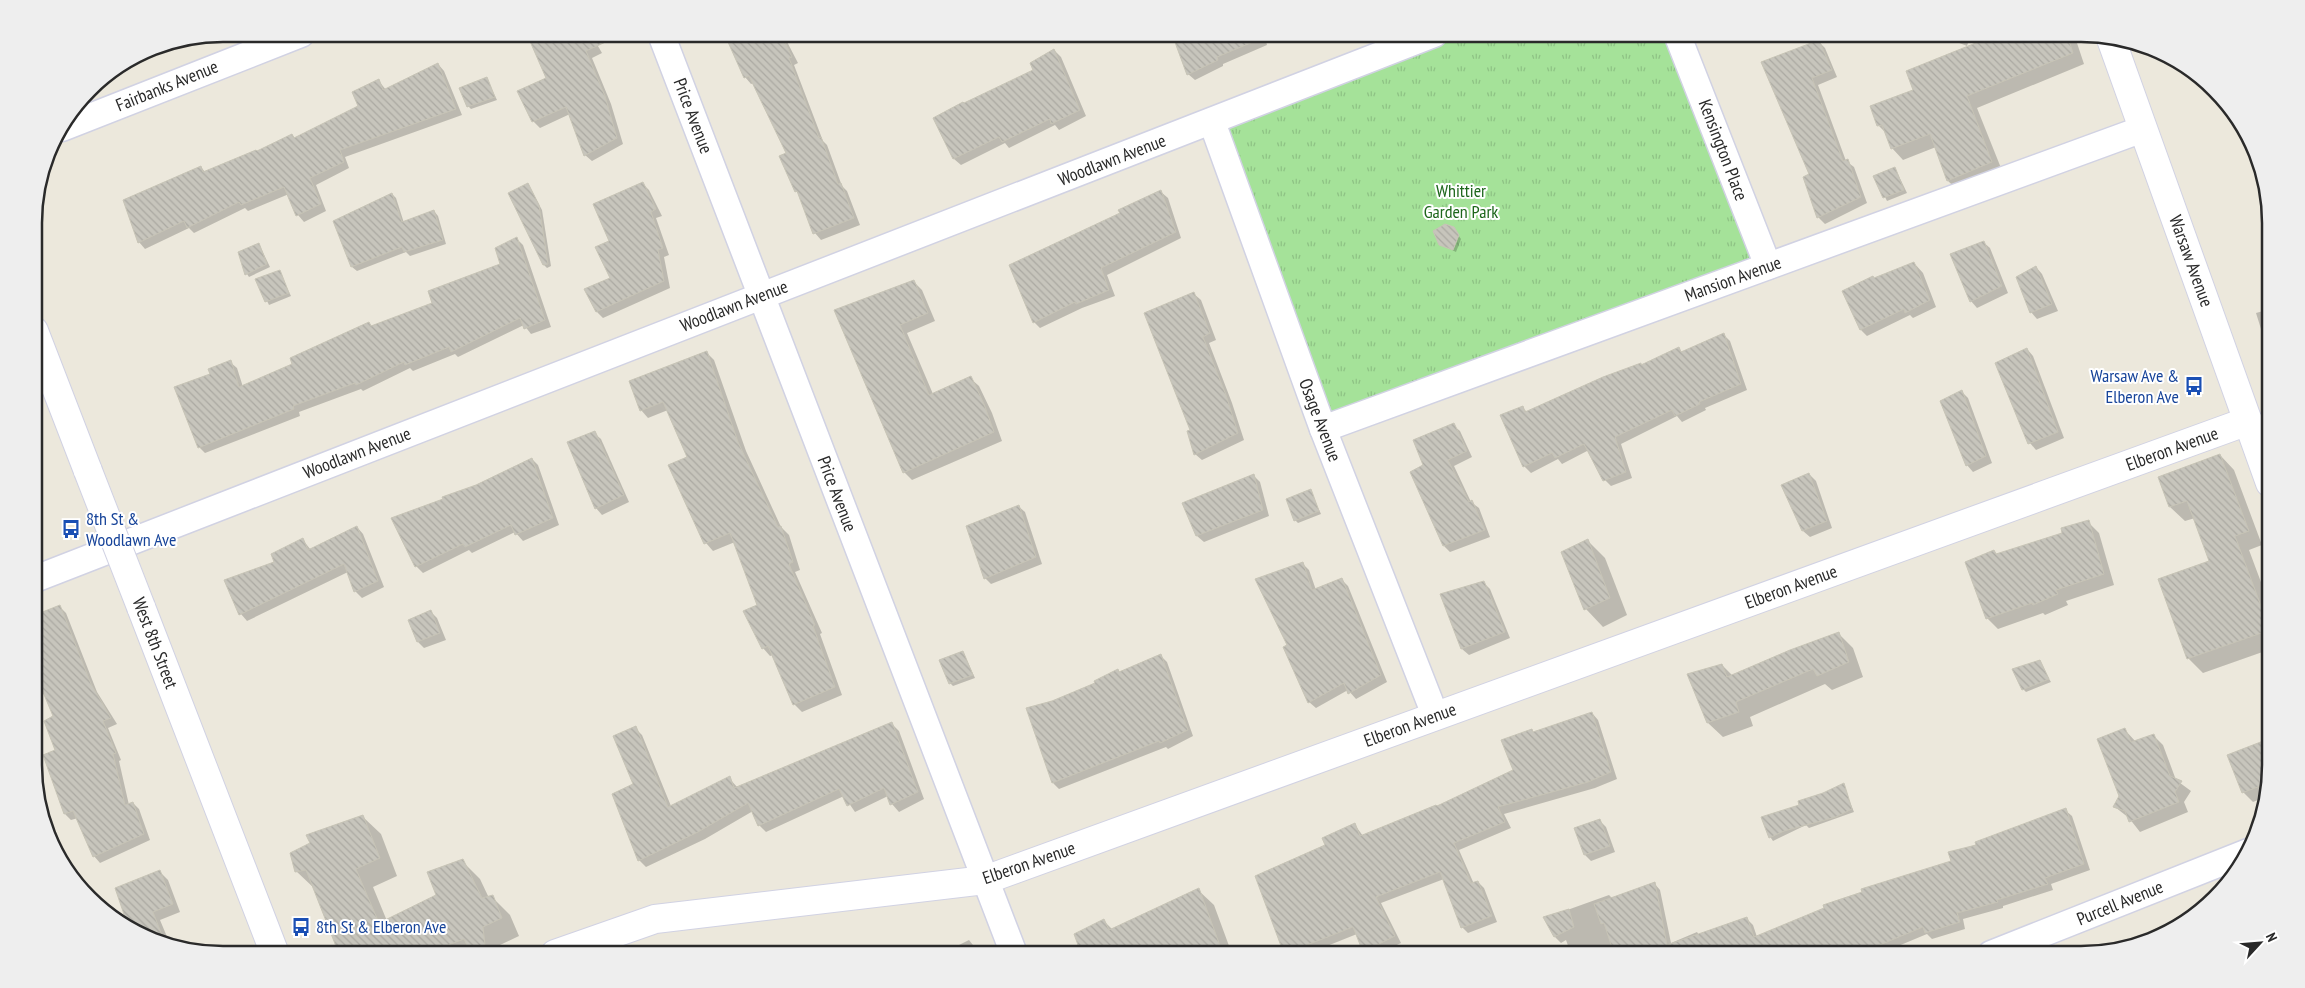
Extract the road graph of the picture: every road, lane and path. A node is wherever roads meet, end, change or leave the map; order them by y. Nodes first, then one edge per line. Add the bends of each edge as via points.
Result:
1 (281, 42) edge
2 (664, 42) edge
3 (1414, 42) edge
4 (1680, 42) edge
5 (2113, 45) edge
6 (1212, 122) junction
7 (72, 124) edge
8 (2143, 129) junction
9 (1768, 266) junction
10 (761, 295) junction
11 (42, 352) edge
12 (2248, 421) junction
13 (1323, 429) junction
14 (2262, 445) edge
15 (42, 576) edge
16 (1435, 716) junction
17 (2237, 856) edge
18 (984, 880) junction
19 (272, 946) edge
20 (578, 946) edge
21 (1011, 946) edge
22 (2011, 946) edge

1 - 7 street, Fairbanks Avenue
2 - 10 street, Price Avenue
3 - 6 street, Woodlawn Avenue
4 - 9 street, Kensington Place
5 - 8 street, Warsaw Avenue
6 - 10 street, Woodlawn Avenue
6 - 13 street, Osage Avenue
8 - 9 street, Mansion Avenue
8 - 12 street, Warsaw Avenue
9 - 13 street, Mansion Avenue
10 - 15 street, Woodlawn Avenue
10 - 18 street, Price Avenue
11 - 19 street, West 8th Street, bridge
12 - 14 street, Warsaw Avenue
12 - 16 street, Elberon Avenue
13 - 16 street, Osage Avenue
16 - 18 street, Elberon Avenue
17 - 22 street, Purcell Avenue
18 - 20 street, Elberon Avenue via 655,919
18 - 21 street, Price Avenue

